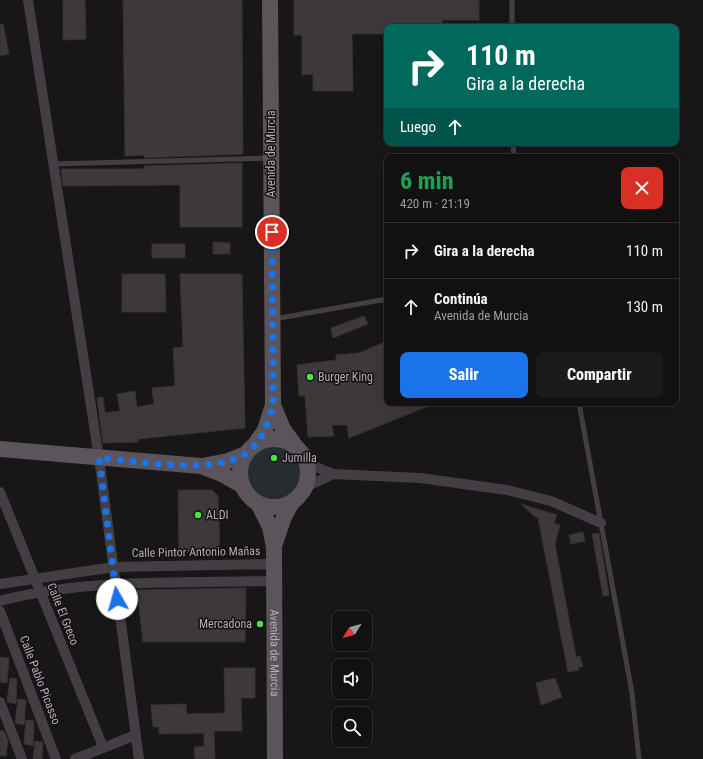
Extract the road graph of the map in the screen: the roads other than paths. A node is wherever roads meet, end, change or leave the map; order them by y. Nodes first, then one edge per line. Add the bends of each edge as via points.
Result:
1 (28, 0) edge
2 (270, 0) edge
3 (512, 0) edge
4 (512, 24) edge
5 (271, 158) junction
6 (53, 164) junction
7 (384, 300) edge
8 (272, 320) junction
9 (273, 405) junction
10 (581, 406) edge
11 (297, 447) junction
12 (0, 449) edge
13 (250, 450) junction
14 (99, 458) junction
15 (307, 463) junction
16 (201, 466) junction
17 (333, 474) junction
18 (243, 486) junction
19 (306, 487) junction
20 (0, 492) edge
21 (292, 502) junction
22 (258, 503) junction
23 (601, 523) junction
24 (274, 547) junction
25 (274, 564) junction
26 (114, 567) junction
27 (34, 579) junction
28 (274, 581) junction
29 (0, 584) edge
30 (115, 584) junction
31 (42, 593) junction
32 (0, 601) edge
33 (0, 610) edge
34 (0, 702) edge
35 (136, 735) junction
36 (102, 747) junction
37 (22, 759) edge
38 (56, 759) edge
39 (75, 759) edge
40 (139, 759) edge
41 (275, 759) edge
42 (639, 759) edge

1 - 6 street
2 - 5 main road, Avenida de Murcia
3 - 4 lane
5 - 6 lane
5 - 8 main road, Avenida de Murcia
6 - 14 street
7 - 8 lane
8 - 9 main road, Avenida de Murcia
9 - 11 main road, Avenida de Murcia via 280,423
9 - 13 main road, Avenida de Murcia via 265,430
10 - 23 lane
11 - 13 main road via 287,441 276,439 264,440
11 - 15 main road
12 - 14 main road
13 - 16 main road via 228,461
13 - 18 main road via 241,464
14 - 16 main road
14 - 26 street
15 - 17 street
15 - 19 main road via 309,474
16 - 18 main road
17 - 19 street
17 - 23 street via 420,478 496,488 551,501
18 - 22 main road via 246,493
19 - 21 main road
20 - 27 street, Calle El Greco
21 - 22 main road via 281,507 269,507
21 - 24 main road, Avenida de Murcia
22 - 24 main road, Avenida de Murcia via 270,527
23 - 42 lane via 630,686
24 - 25 main road, Avenida de Murcia
25 - 26 street, Calle Pintor Antonio Mañas
25 - 28 main road, Avenida de Murcia
26 - 27 street, Calle Pintor Antonio Mañas
26 - 30 street
27 - 29 street, Calle Pintor Antonio Mañas
27 - 31 street, Calle El Greco
28 - 30 street
28 - 41 main road, Avenida de Murcia
30 - 31 street
30 - 35 street
31 - 32 street
31 - 36 street, Calle El Greco
33 - 38 street, Calle Pablo Picasso
34 - 37 street
35 - 36 street
35 - 40 street
36 - 39 street

